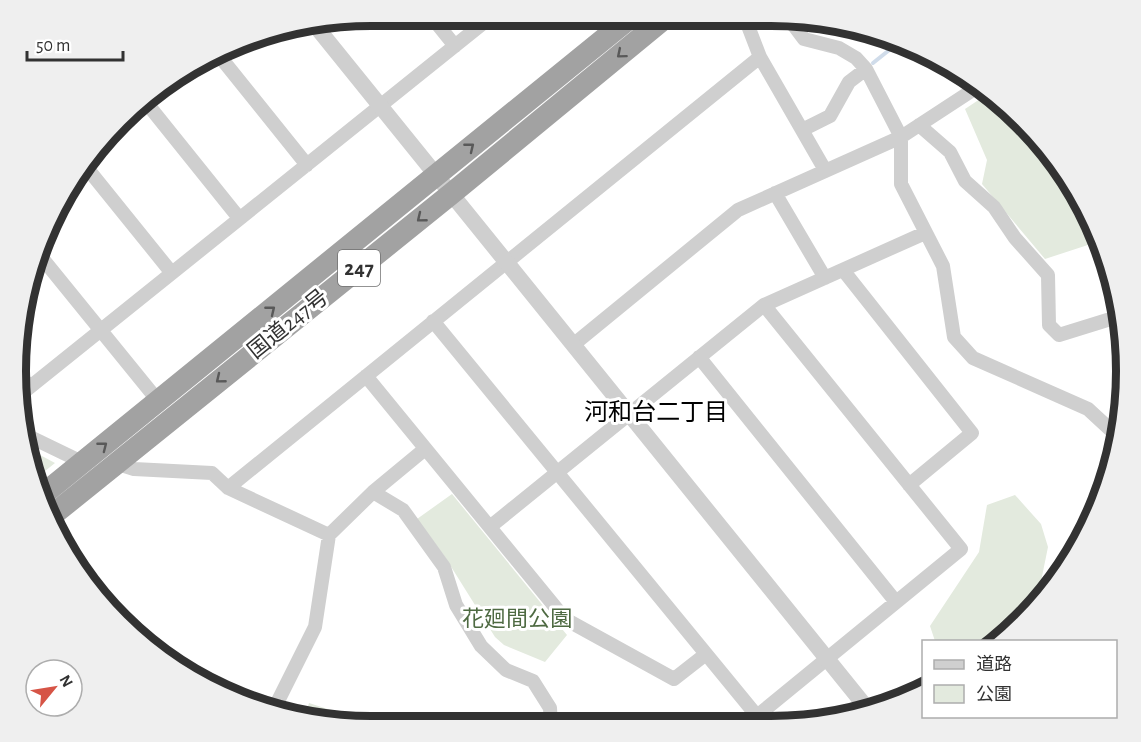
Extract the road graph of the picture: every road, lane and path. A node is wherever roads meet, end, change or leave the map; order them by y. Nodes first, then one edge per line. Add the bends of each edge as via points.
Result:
1 (439, 26) edge
2 (480, 26) edge
3 (621, 26) edge
4 (655, 26) edge
5 (749, 26) edge
6 (794, 26) edge
7 (318, 29) edge
8 (455, 46) junction
9 (760, 57) junction
10 (221, 60) edge
11 (866, 69) junction
12 (972, 91) edge
13 (149, 106) edge
14 (381, 107) junction
15 (919, 125) junction
16 (802, 130) junction
17 (901, 136) junction
18 (307, 165) junction
19 (825, 170) junction
20 (90, 171) edge
21 (435, 175) junction
22 (776, 193) junction
23 (451, 194) junction
24 (239, 218) junction
25 (925, 233) junction
26 (44, 260) edge
27 (507, 264) junction
28 (843, 270) junction
29 (171, 272) junction
30 (825, 278) junction
31 (764, 305) junction
32 (1112, 319) edge
33 (433, 321) junction
34 (101, 331) junction
35 (573, 345) junction
36 (699, 357) junction
37 (366, 376) junction
38 (26, 390) edge
39 (159, 402) junction
40 (628, 413) junction
41 (1110, 430) edge
42 (32, 438) edge
43 (425, 449) junction
44 (82, 462) junction
45 (115, 463) junction
46 (557, 473) junction
47 (909, 484) junction
48 (228, 488) junction
49 (47, 491) edge
50 (373, 492) junction
51 (56, 512) edge
52 (491, 526) junction
53 (329, 535) junction
54 (896, 602) junction
55 (706, 654) junction
56 (828, 659) junction
57 (277, 703) edge
58 (863, 704) edge
59 (550, 716) edge

1 - 8 street
2 - 8 street
21 -> 3 highway, 国道247号 / 247
4 -> 23 highway, 国道247号 / 247
5 - 9 street
6 - 11 street via 804,39 839,48
7 - 14 street
8 - 14 street
9 - 16 street
9 - 27 street
10 - 18 street
11 - 16 street via 849,82 830,116
11 - 17 street
12 - 15 street
13 - 24 street
14 - 18 street
14 - 21 street
15 - 17 street
15 - 32 street via 950,152 965,181 994,207 1048,275 1049,325 1059,335
16 - 19 street
17 - 19 street
17 - 25 street via 901,184
18 - 24 street
19 - 22 street
20 - 29 street
21 - 23 street
39 -> 21 highway, 国道247号 / 247
22 - 30 street
22 - 35 street via 738,210
23 - 27 street
23 -> 45 highway, 国道247号 / 247
24 - 29 street
25 - 28 street
25 - 41 street via 943,266 954,337 973,357 1088,409
26 - 34 street
27 - 33 street
27 - 35 street
28 - 30 street
28 - 47 street via 972,433
29 - 34 street
30 - 31 street
31 - 36 street
31 - 47 street
33 - 37 street
33 - 46 street
34 - 38 street
34 - 39 street
35 - 40 street
36 - 40 street
36 - 54 street
37 - 43 street
37 - 48 street
44 -> 39 highway, 国道247号 / 247
40 - 46 street
40 - 56 street
42 - 44 street
43 - 50 street
43 - 52 street
44 - 49 highway, 国道247号 / 247
45 - 48 street via 134,470 212,473
45 - 51 highway, 国道247号 / 247
46 - 52 street
46 - 55 street
47 - 54 street via 961,549
48 - 53 street
50 - 53 street
50 - 59 street via 403,510 444,567 456,605 481,646 506,670 533,681 550,708
52 - 55 street via 565,619 674,679
53 - 57 street via 315,627
54 - 56 street
55 - 56 street via 757,716
56 - 58 street

